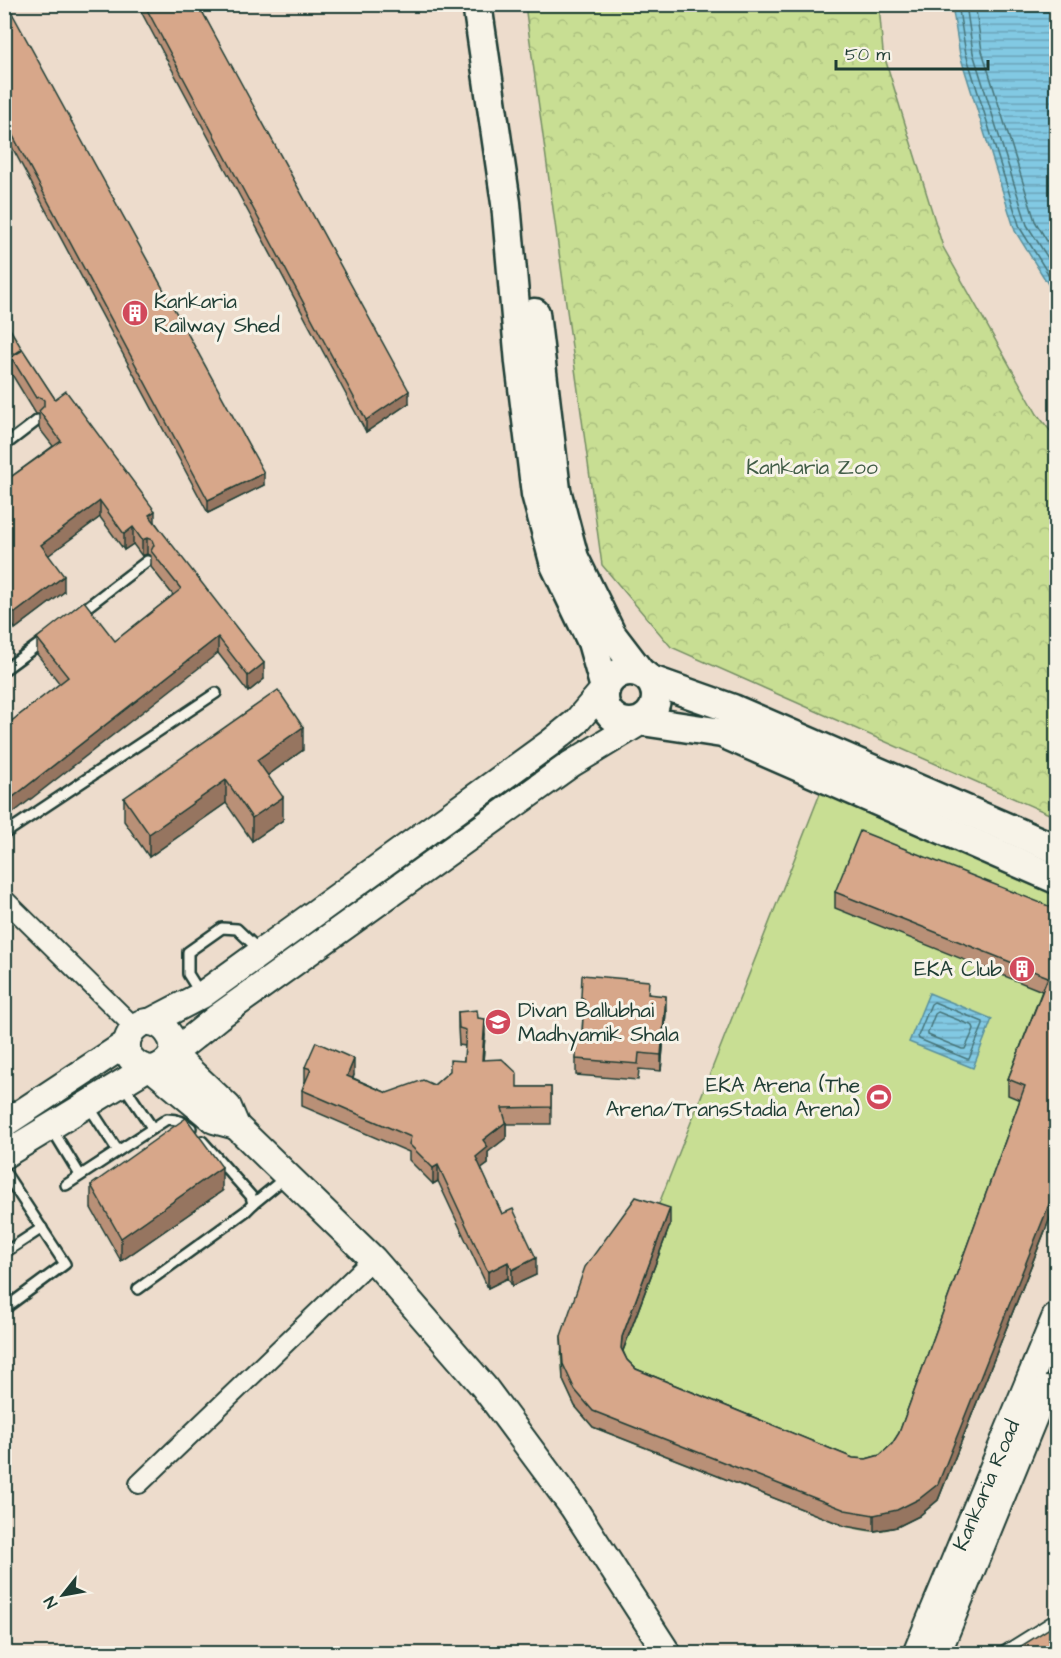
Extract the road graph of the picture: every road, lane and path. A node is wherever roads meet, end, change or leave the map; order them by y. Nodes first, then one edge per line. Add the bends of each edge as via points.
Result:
1 (477, 4) edge
2 (496, 4) edge
3 (530, 362) junction
4 (38, 420) edge
5 (4, 446) edge
6 (147, 561) dead end
7 (71, 619) edge
8 (52, 634) edge
9 (4, 670) edge
10 (646, 676) junction
11 (605, 688) junction
12 (216, 693) dead end
13 (642, 721) junction
14 (4, 834) edge
15 (1056, 849) edge
16 (1056, 879) edge
17 (4, 899) edge
18 (261, 952) junction
19 (202, 995) junction
20 (137, 1031) junction
21 (157, 1064) junction
22 (122, 1083) junction
23 (87, 1104) junction
24 (4, 1124) edge
25 (50, 1126) junction
26 (153, 1129) junction
27 (118, 1151) junction
28 (4, 1155) edge
29 (4, 1171) edge
30 (81, 1175) junction
31 (287, 1176) junction
32 (66, 1185) dead end
33 (253, 1204) junction
34 (42, 1228) junction
35 (4, 1253) edge
36 (373, 1259) junction
37 (138, 1289) dead end
38 (4, 1309) edge
39 (1056, 1316) edge
40 (1056, 1362) edge
41 (139, 1484) dead end
42 (1056, 1624) edge
43 (934, 1648) edge
44 (668, 1653) edge
45 (1008, 1653) edge

1 - 3 main road
2 - 3 main road
3 - 10 main road via 574,558 610,634
3 - 11 main road via 536,494 555,565 592,642
4 - 5 lane
6 - 7 lane
8 - 9 lane
10 - 11 main road via 622,671
10 - 13 main road via 656,688 657,698 650,715
10 - 15 main road via 733,709
11 - 13 main road via 604,703 614,718 628,723
11 - 18 main road via 576,722 550,743
12 - 14 lane
13 - 16 main road via 722,733
13 - 21 main road via 571,764
17 - 20 street
18 - 19 main road
18 - 19 lane via 237,929 222,928 188,952 188,974
19 - 20 main road
20 - 21 main road via 128,1054 132,1061
20 - 21 main road via 158,1024 169,1033 173,1046
20 - 24 main road
21 - 22 main road
21 - 31 main road via 228,1107 236,1126
22 - 23 main road
22 - 26 lane
23 - 25 main road
23 - 27 lane
25 - 28 main road
25 - 30 lane
26 - 27 lane
26 - 33 lane via 167,1119 186,1123 251,1196
27 - 30 lane
29 - 34 lane
30 - 32 lane
31 - 33 lane
31 - 36 main road
33 - 37 lane
34 - 35 lane
34 - 38 lane via 65,1264
36 - 41 street
36 - 44 main road via 484,1387 573,1507
39 - 43 main road, Kankaria Road
40 - 43 main road
42 - 45 street

